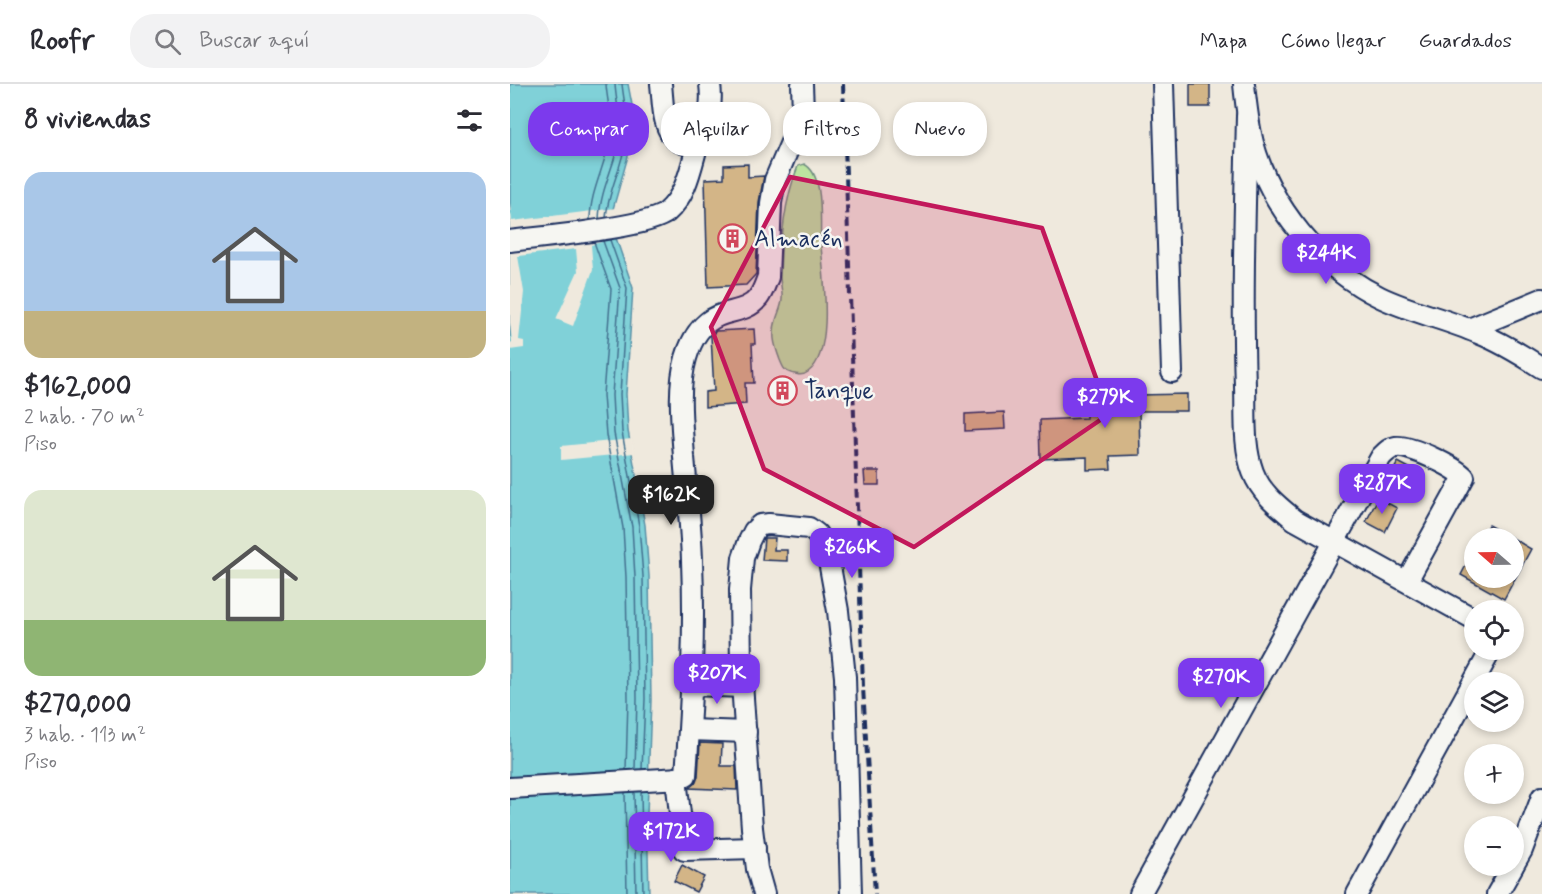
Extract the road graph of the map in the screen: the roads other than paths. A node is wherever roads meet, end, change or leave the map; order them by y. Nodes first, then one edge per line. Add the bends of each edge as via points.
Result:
1 (661, 84) edge
2 (710, 84) edge
3 (802, 84) edge
4 (1163, 84) edge
5 (1244, 84) edge
6 (664, 102) edge
7 (711, 102) edge
8 (1247, 116) junction
9 (694, 156) edge
10 (510, 241) edge
11 (1542, 299) edge
12 (1470, 329) junction
13 (1542, 368) edge
14 (1172, 372) dead end
15 (1334, 542) junction
16 (1407, 581) junction
17 (1464, 613) edge
18 (1486, 660) edge
19 (692, 685) junction
20 (743, 687) junction
21 (690, 730) junction
22 (746, 732) junction
23 (676, 778) junction
24 (510, 788) edge
25 (1542, 797) edge
26 (1524, 845) edge
27 (754, 848) junction
28 (1507, 876) edge
29 (764, 894) edge
30 (851, 894) edge
31 (1140, 894) edge
32 (1358, 894) edge
33 (1497, 894) edge

1 - 6 street
2 - 7 street
3 - 19 street via 802,116 775,180 764,289 750,305 717,316 702,326 686,357 682,378 694,604
4 - 14 street
5 - 8 street
8 - 12 street via 1260,164 1281,204 1328,261 1379,297
8 - 15 street via 1244,333 1250,465 1258,484 1274,503
9 - 10 street via 689,178 676,201 659,218
11 - 12 street
12 - 13 street
15 - 16 street
15 - 16 street via 1381,457 1392,448 1417,451 1460,473 1463,480
15 - 31 street
16 - 17 street
18 - 32 street
19 - 20 street
19 - 21 street
20 - 22 street
20 - 30 street via 740,590 749,541 760,525 809,528 817,534 829,561 843,645
21 - 22 street
21 - 23 street via 687,775
22 - 27 street
23 - 24 street
23 - 27 street via 684,850
25 - 26 street
27 - 29 street
28 - 33 street

